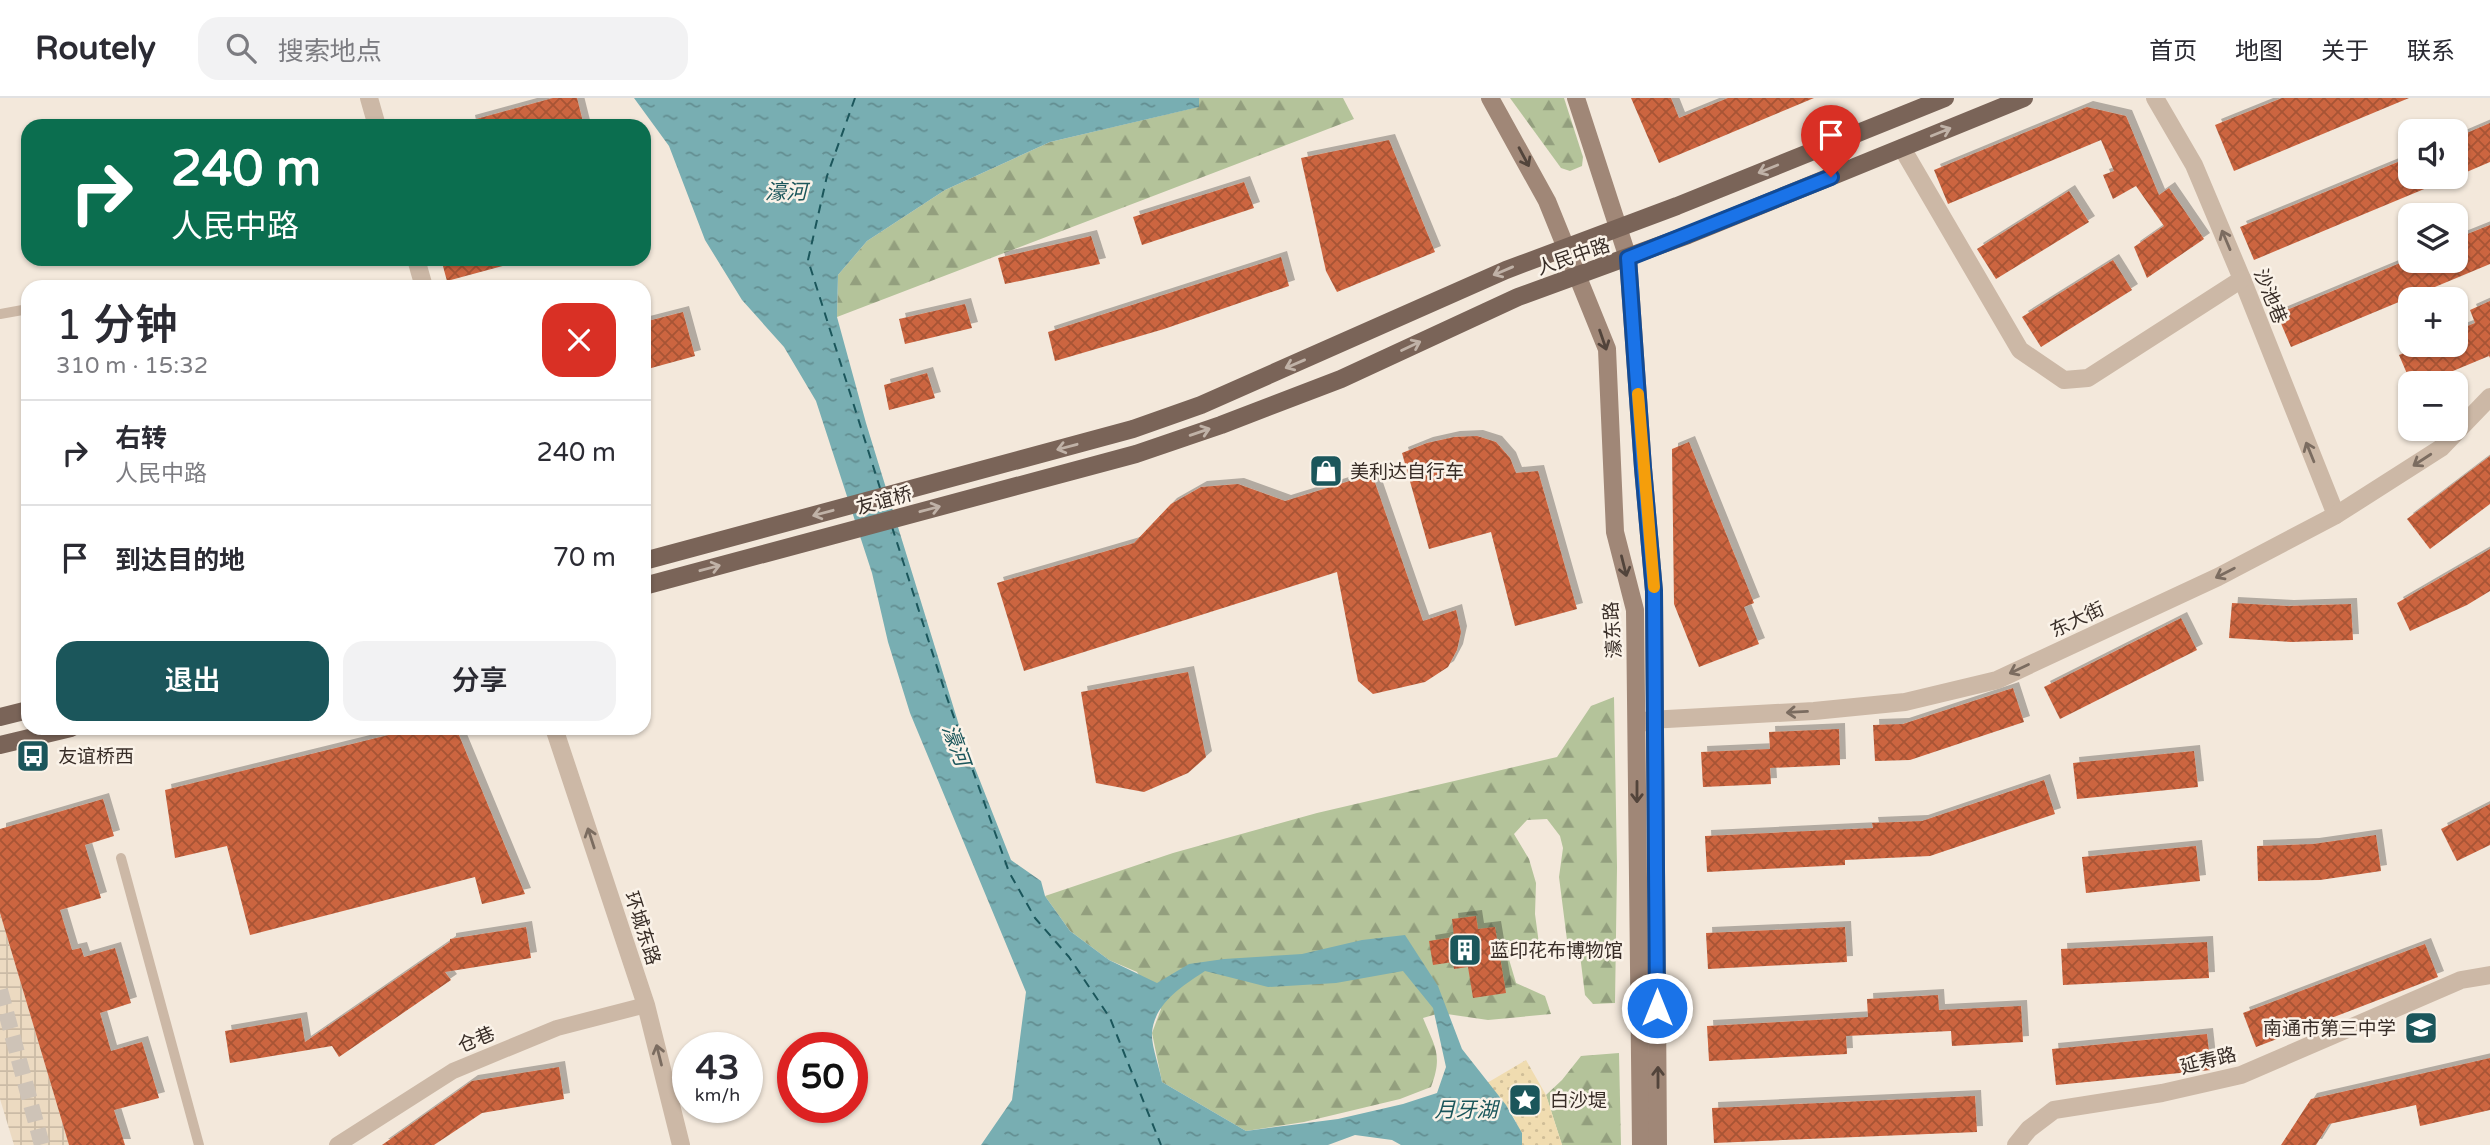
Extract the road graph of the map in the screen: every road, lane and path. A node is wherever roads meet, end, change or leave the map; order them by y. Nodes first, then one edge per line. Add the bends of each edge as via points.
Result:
1 (369, 98) edge
2 (1490, 98) edge
3 (1576, 98) edge
4 (1945, 98) edge
5 (2024, 98) edge
6 (2155, 98) edge
7 (375, 119) edge
8 (1902, 148) junction
9 (1619, 228) junction
10 (1566, 246) junction
11 (1628, 258) junction
12 (1579, 277) junction
13 (2242, 279) junction
14 (21, 310) edge
15 (0, 314) edge
16 (2490, 397) edge
17 (1133, 429) joint
18 (1136, 454) joint
19 (2336, 515) junction
20 (651, 559) edge
21 (651, 584) edge
22 (21, 712) edge
23 (0, 717) edge
24 (1656, 720) junction
25 (42, 735) edge
26 (556, 735) edge
27 (1637, 737) junction
28 (0, 745) edge
29 (121, 858) dead end
30 (2490, 975) edge
31 (646, 1005) junction
32 (199, 1145) edge
33 (337, 1145) edge
34 (681, 1145) edge
35 (1641, 1145) edge
36 (1658, 1145) edge
37 (2016, 1145) edge

1 - 7 street
2 -> 10 main road, 濠东路 via 1547,201
3 - 9 main road
4 -> 9 main road, 人民中路
8 -> 5 main road, 人民中路
13 -> 6 street, 沙池巷 via 2194,165
8 - 11 main road, 人民中路
8 - 13 street via 2020,350 2064,380 2088,377
9 - 10 main road, 人民中路
9 - 11 main road
10 - 12 main road, 濠东路
10 -> 17 main road, 人民中路 via 1213,400
11 - 12 main road, 人民中路
11 - 24 main road via 1654,591
18 -> 12 main road, 人民中路 via 1341,379 1518,297
12 -> 27 main road, 濠东路 via 1607,349 1615,532 1635,610
19 -> 13 street, 沙池巷
14 - 15 lane
16 -> 19 street, 东大街 via 2441,448
17 -> 20 main road, 友谊桥
21 -> 18 main road, 友谊桥
19 -> 24 street, 东大街 via 2218,577 1997,680 1905,702
22 - 23 main road
24 - 27 street via 1642,722
36 -> 24 main road
25 - 28 main road
31 -> 26 street, 环城东路
27 -> 35 main road, 濠东路
29 - 32 lane
30 - 37 street, 延寿路 via 2461,980 2241,1075 2054,1110
31 - 33 street, 仓巷 via 557,1028 453,1071
34 -> 31 street, 环城东路

